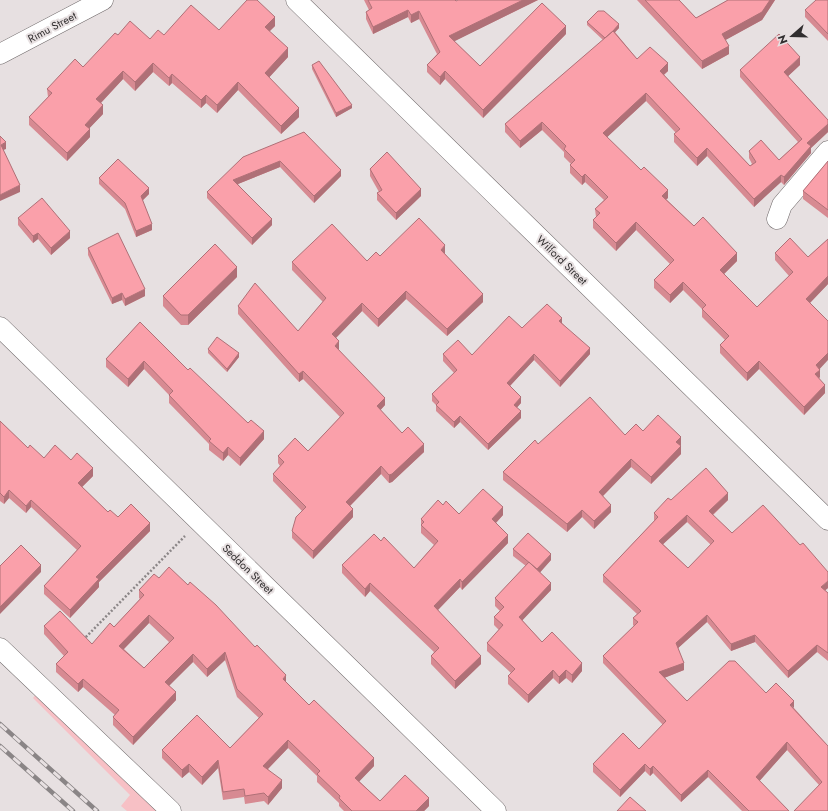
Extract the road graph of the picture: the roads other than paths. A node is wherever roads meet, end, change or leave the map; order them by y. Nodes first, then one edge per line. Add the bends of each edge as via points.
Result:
1 (103, 0) edge
2 (296, 0) edge
3 (0, 54) edge
4 (828, 151) edge
5 (776, 219) dead end
6 (0, 327) edge
7 (828, 520) edge
8 (0, 648) edge
9 (171, 811) edge
10 (496, 811) edge

1 - 3 street, Rimu Street
2 - 7 street, Wilford Street
4 - 5 street via 782,205
6 - 10 street, Seddon Street
8 - 9 street

